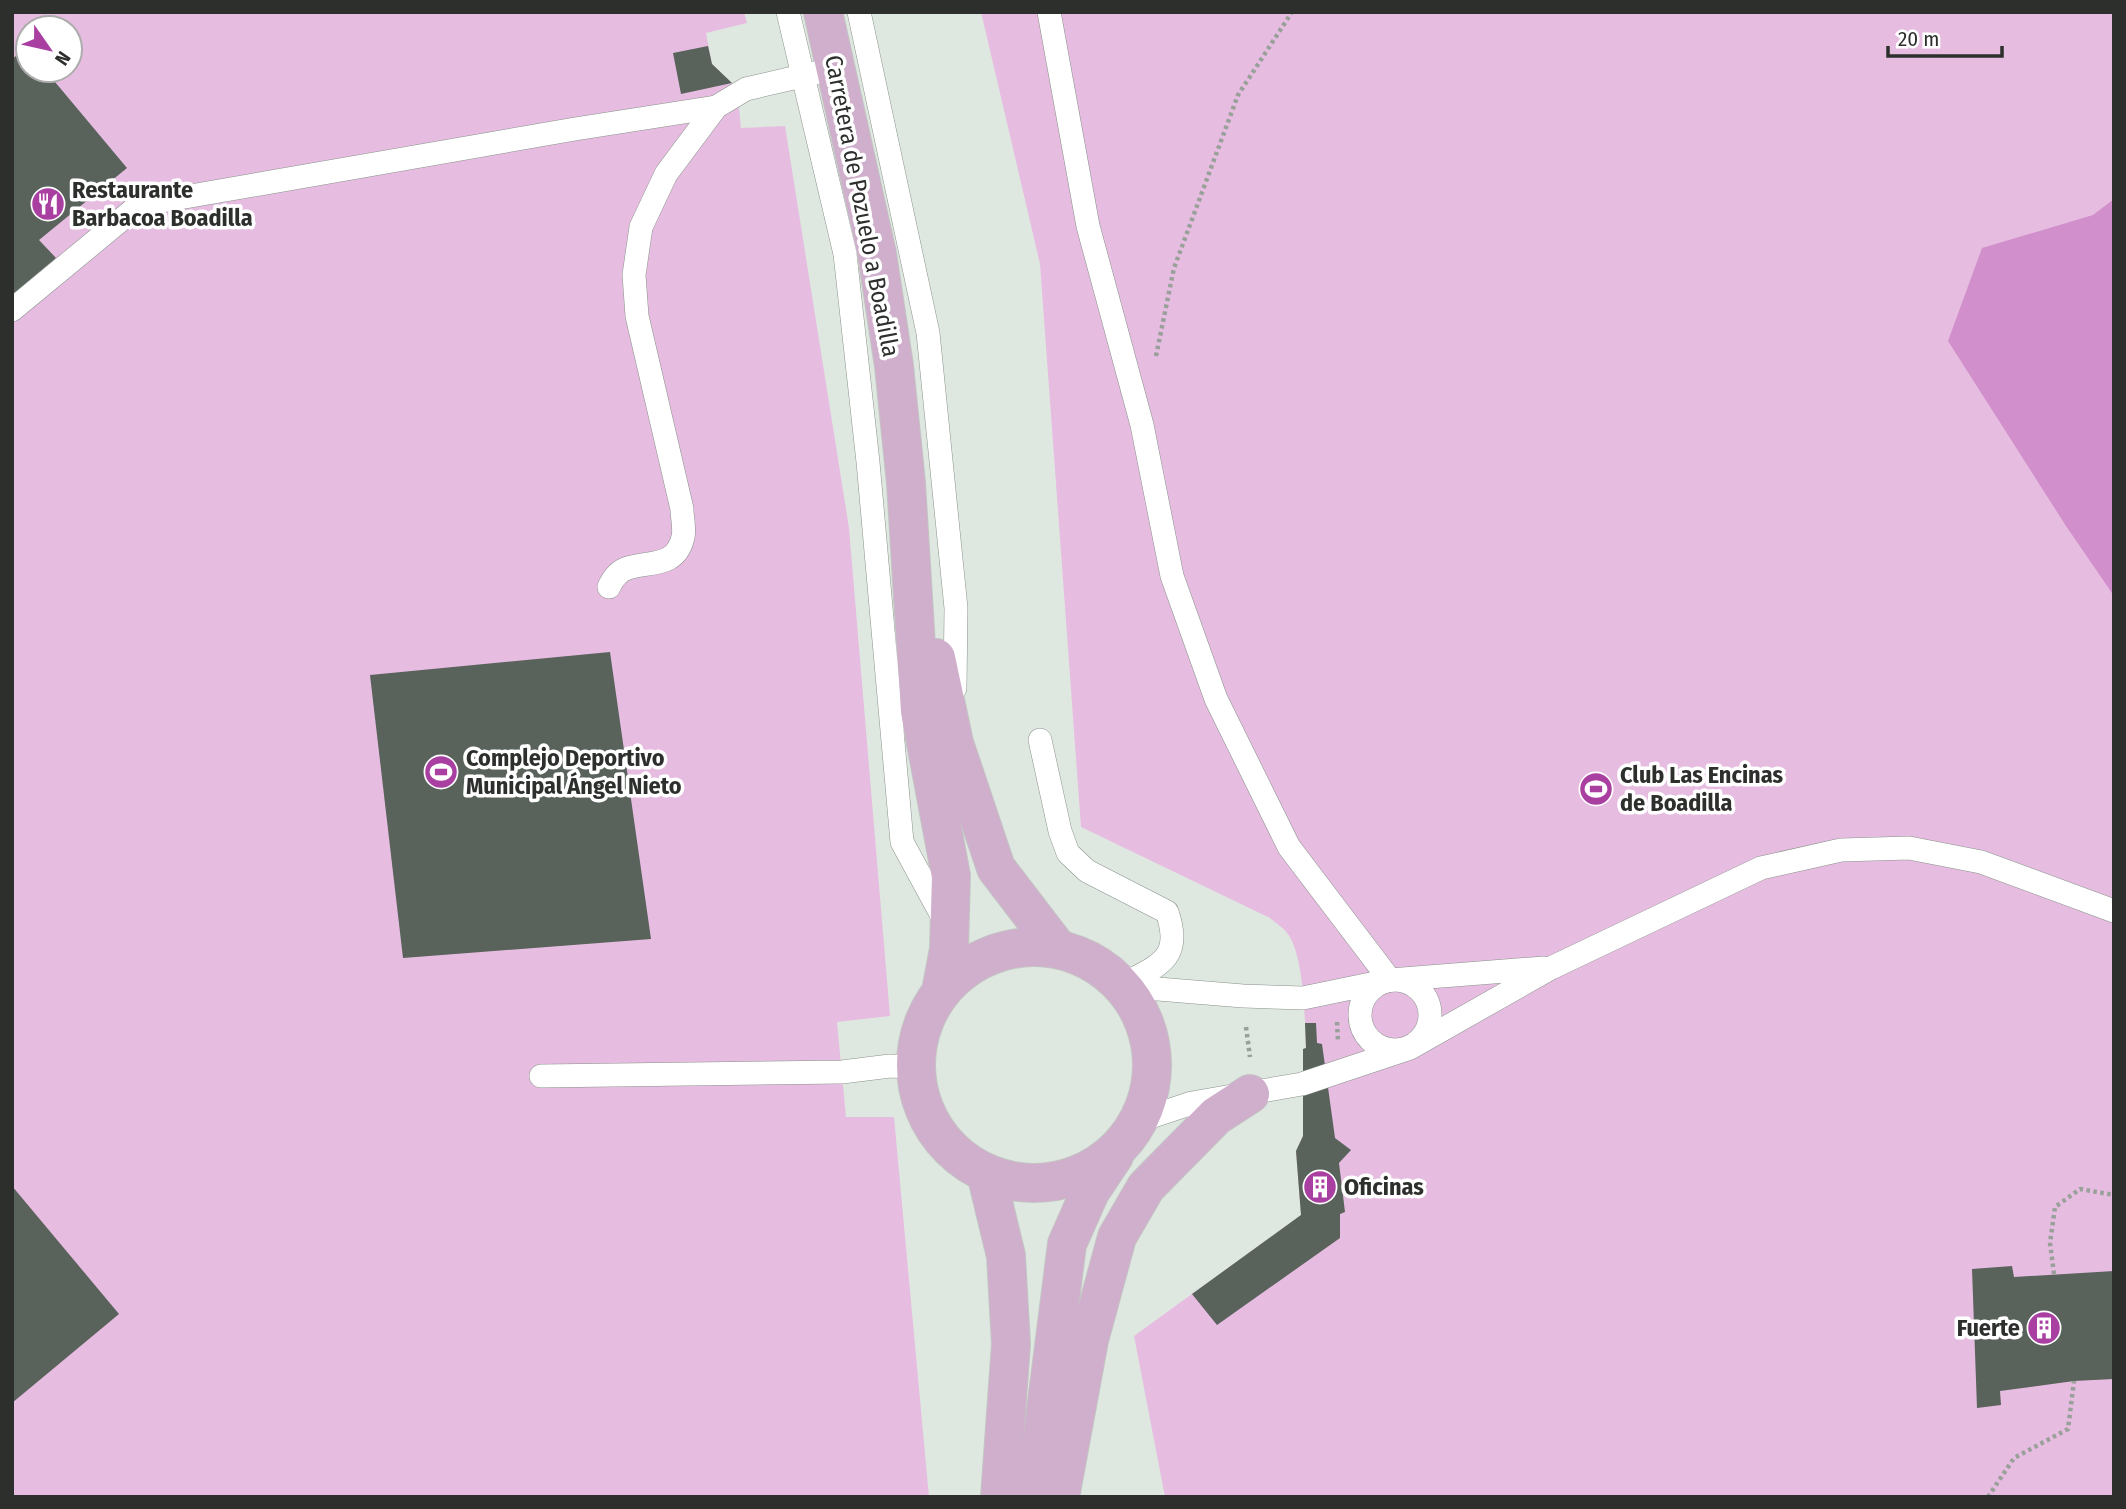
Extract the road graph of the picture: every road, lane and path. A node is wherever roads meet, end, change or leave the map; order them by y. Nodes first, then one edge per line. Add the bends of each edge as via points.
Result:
1 (788, 12) edge
2 (823, 12) edge
3 (859, 12) edge
4 (1049, 12) edge
5 (1292, 12) edge
6 (819, 72) junction
7 (716, 107) junction
8 (12, 310) edge
9 (1155, 360) dead end
10 (906, 483) junction
11 (609, 587) dead end
12 (1040, 740) dead end
13 (954, 743) junction
14 (2114, 911) edge
15 (950, 931) junction
16 (1058, 949) junction
17 (1551, 968) junction
18 (1122, 980) junction
19 (1390, 980) junction
20 (1335, 990) junction
21 (941, 992) junction
22 (1410, 1048) junction
23 (916, 1067) junction
24 (1340, 1072) junction
25 (541, 1076) dead end
26 (1250, 1094) junction
27 (1133, 1129) junction
28 (986, 1173) junction
29 (2114, 1195) edge
30 (2054, 1274) dead end
31 (2074, 1381) dead end
32 (1000, 1497) edge
33 (1035, 1497) edge
34 (1060, 1497) edge
35 (1987, 1497) edge

1 - 6 lane
2 - 6 main road, Carretera de Pozuelo a Boadilla
3 - 13 lane via 928,332 956,608
4 - 19 lane via 1088,226 1142,425 1172,576 1216,699 1289,848
5 - 9 path via 1238,94 1174,268
6 - 7 lane via 746,89
6 - 10 main road, Carretera de Pozuelo a Boadilla via 877,254
6 - 15 lane via 868,463 902,842
7 - 8 lane via 139,205
7 - 11 lane via 666,174 641,227 634,275 637,316 682,509 683,537 677,551 662,563 629,568 615,575
10 - 13 main road, Carretera de Pozuelo a Boadilla
10 - 15 main road, Carretera de Pozuelo a Boadilla via 920,711 950,876
12 - 18 lane via 1068,853 1087,872 1167,912 1174,931 1170,953 1159,966
13 - 16 main road, Carretera de Pozuelo a Boadilla via 996,867
14 - 17 lane via 1981,862 1909,848 1841,850 1761,868
15 - 21 main road, Carretera de Pozuelo a Boadilla
16 - 18 main road via 1089,960
16 - 21 main road via 1025,947 993,954 964,969
17 - 19 lane
17 - 22 lane
18 - 20 lane via 1158,989 1242,996 1303,998
18 - 27 main road via 1148,1031 1153,1062 1149,1092
19 - 20 lane
19 - 22 lane via 1413,984 1429,1004 1428,1030
19 - 22 lane via 1364,998 1360,1021 1373,1043 1397,1051
20 - 24 path
21 - 23 main road via 922,1027
22 - 24 lane
23 - 25 lane
23 - 28 main road via 921,1100 935,1130 958,1156
24 - 26 lane
26 - 27 lane via 1192,1103
26 - 34 main road via 1216,1116 1146,1186 1117,1237 1089,1340
27 - 28 main road via 1106,1159 1079,1175 1048,1183 1016,1182
27 - 33 main road via 1090,1192 1067,1244
28 - 32 main road via 1006,1256 1011,1344
29 - 30 path via 2080,1189 2055,1207 2050,1243
31 - 35 path via 2068,1429 2014,1458

